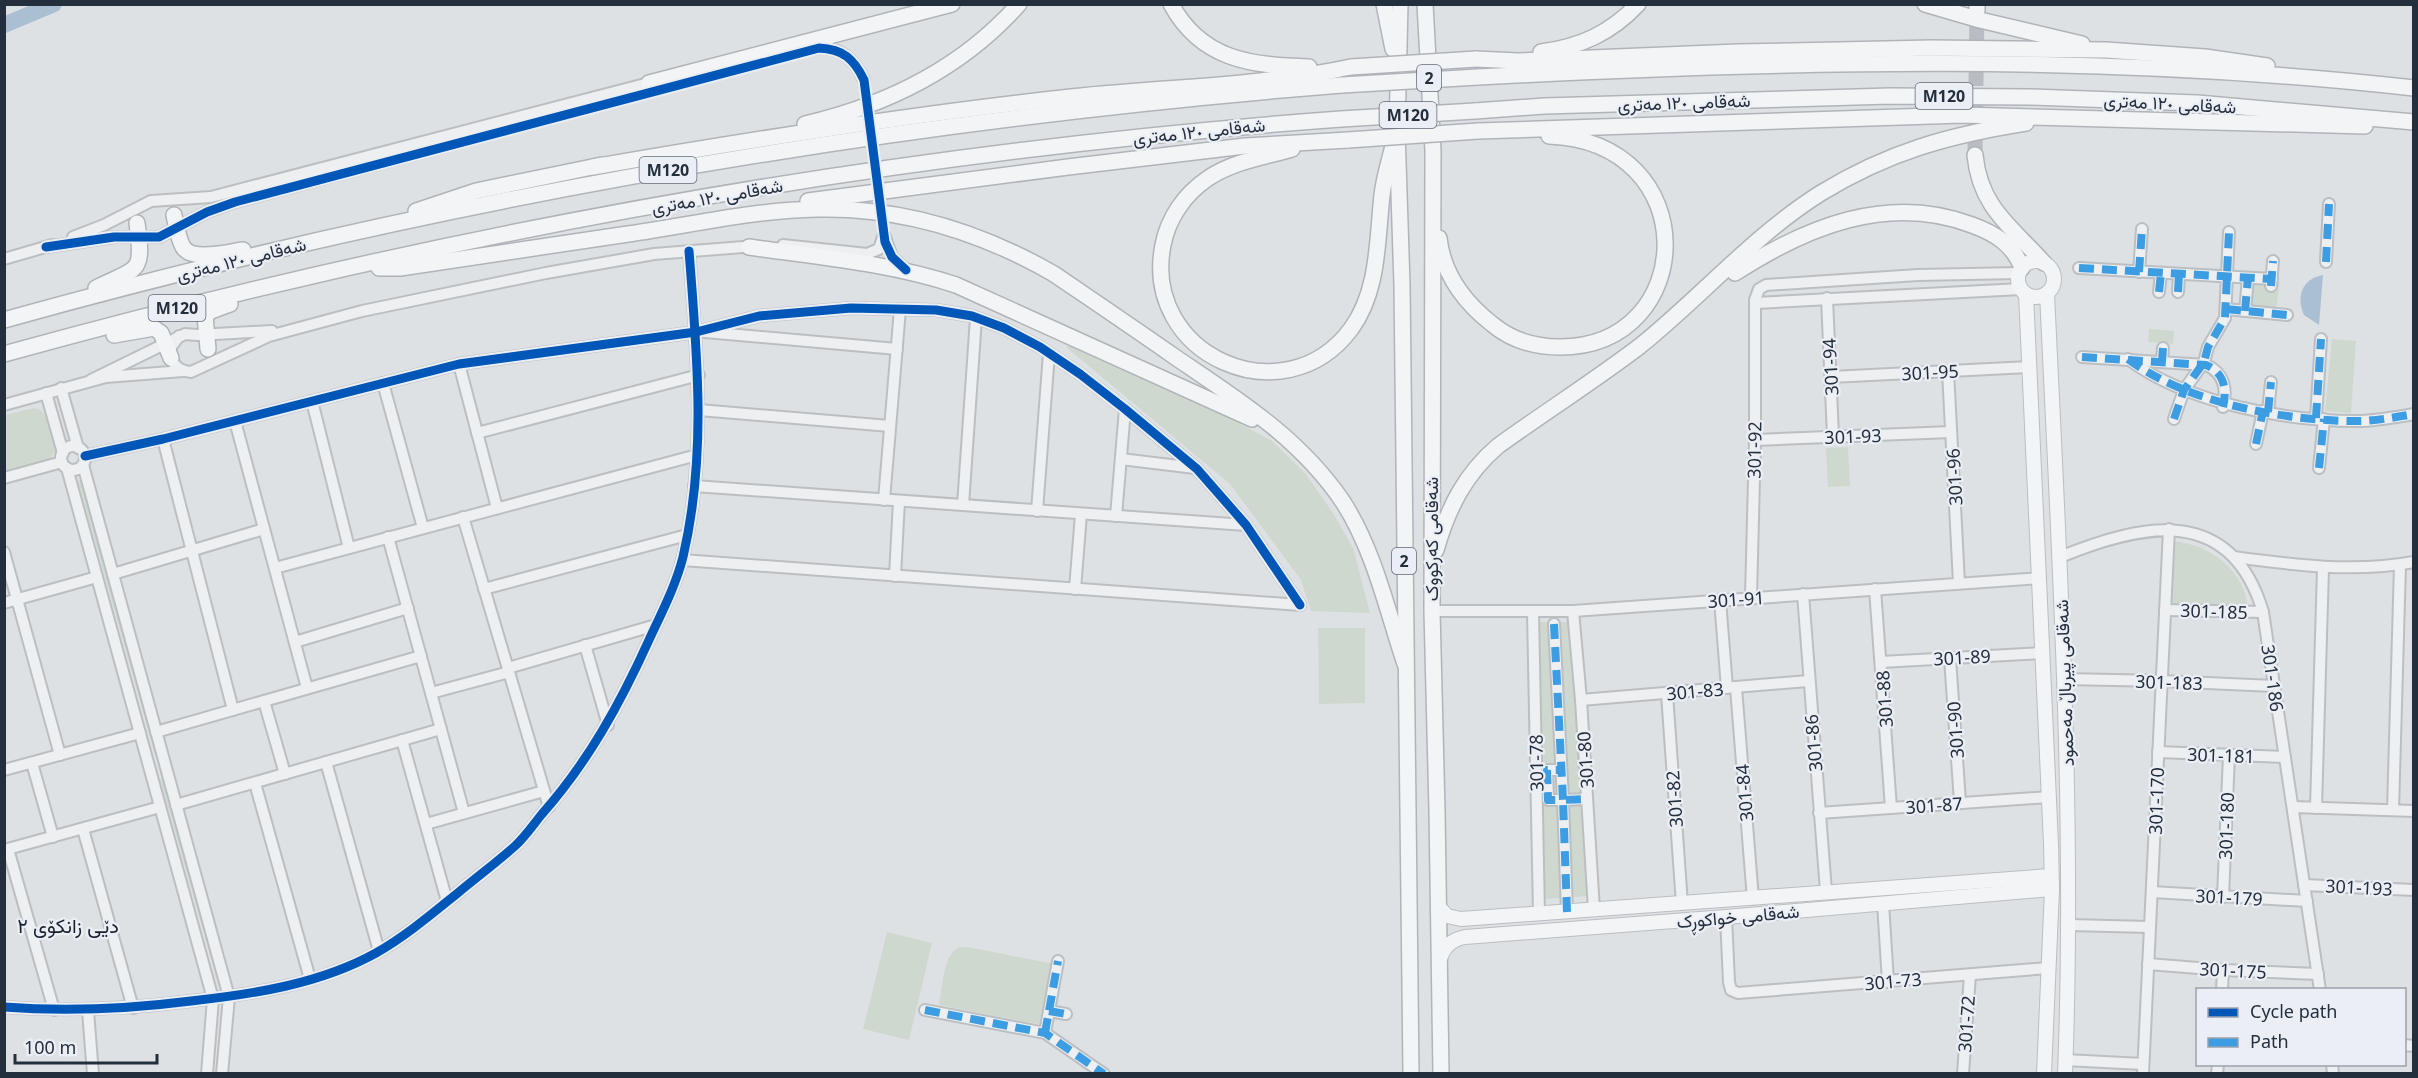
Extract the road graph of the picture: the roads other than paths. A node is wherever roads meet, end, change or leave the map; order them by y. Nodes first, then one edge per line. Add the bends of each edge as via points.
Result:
1 (952, 4) edge
2 (1018, 4) edge
3 (1171, 4) edge
4 (1384, 4) edge
5 (1400, 4) edge
6 (1425, 4) edge
7 (1432, 4) edge
8 (1638, 4) edge
9 (1925, 4) edge
10 (2106, 50) junction
11 (1476, 59) junction
12 (1351, 67) junction
13 (1398, 77) junction
14 (1429, 77) junction
15 (2321, 78) junction
16 (2414, 79) edge
17 (864, 80) tunnel mouth
18 (649, 83) joint
19 (2374, 83) junction
20 (2414, 88) edge
21 (2047, 119) junction
22 (2414, 122) edge
23 (2414, 127) edge
24 (1478, 131) junction
25 (1397, 132) junction
26 (1310, 144) junction
27 (1432, 151) junction
28 (1975, 155) tunnel mouth
29 (594, 167) junction
30 (160, 201) junction
31 (2329, 204) dead end
32 (143, 205) junction
33 (177, 228) junction
34 (2142, 229) dead end
35 (2229, 232) dead end
36 (354, 233) junction
37 (137, 236) junction
38 (580, 240) junction
39 (46, 247) junction
40 (749, 247) junction
41 (285, 248) junction
42 (688, 251) junction
43 (4, 258) edge
44 (2273, 261) dead end
45 (2326, 262) dead end
46 (2044, 264) junction
47 (351, 267) junction
48 (2079, 268) dead end
49 (906, 270) junction
50 (2021, 270) junction
51 (2139, 272) junction
52 (2161, 273) junction
53 (2180, 274) junction
54 (2226, 277) junction
55 (2248, 278) junction
56 (286, 282) junction
57 (2023, 291) junction
58 (2159, 291) dead end
59 (2178, 292) dead end
60 (2047, 293) junction
61 (1827, 298) junction
62 (66, 303) junction
63 (1756, 303) junction
64 (900, 309) junction
65 (2226, 309) junction
66 (2245, 311) junction
67 (2287, 315) dead end
68 (976, 318) junction
69 (4, 320) edge
70 (1665, 324) junction
71 (288, 330) junction
72 (696, 332) junction
73 (206, 336) junction
74 (2321, 339) dead end
75 (51, 341) junction
76 (167, 344) junction
77 (2163, 348) dead end
78 (897, 349) junction
79 (1049, 353) junction
80 (4, 354) edge
81 (2082, 357) dead end
82 (2128, 359) junction
83 (2162, 361) junction
84 (459, 364) junction
85 (2202, 364) junction
86 (2029, 366) junction
87 (200, 368) junction
88 (1948, 370) junction
89 (185, 371) junction
90 (699, 375) junction
91 (1831, 377) junction
92 (91, 380) junction
93 (2271, 382) dead end
94 (383, 383) junction
95 (61, 388) junction
96 (2185, 389) junction
97 (45, 393) junction
98 (312, 401) junction
99 (4, 405) edge
100 (2223, 405) junction
101 (1125, 409) junction
102 (699, 410) junction
103 (2265, 411) junction
104 (2414, 414) edge
105 (2320, 418) junction
106 (2174, 419) dead end
107 (235, 421) junction
108 (890, 426) junction
109 (1952, 432) junction
110 (477, 433) junction
111 (1833, 436) junction
112 (163, 439) junction
113 (1755, 440) junction
114 (2256, 444) dead end
115 (1295, 446) junction
116 (697, 455) junction
117 (82, 456) junction
118 (1121, 459) junction
119 (64, 461) junction
120 (2319, 468) dead end
121 (1197, 469) junction
122 (4, 478) edge
123 (694, 486) junction
124 (884, 500) junction
125 (899, 501) junction
126 (963, 505) junction
127 (497, 508) junction
128 (1037, 511) junction
129 (1081, 514) junction
130 (1116, 516) junction
131 (463, 517) junction
132 (1246, 525) junction
133 (423, 528) junction
134 (264, 529) junction
135 (2169, 529) junction
136 (687, 535) junction
137 (388, 537) junction
138 (349, 548) junction
139 (193, 551) junction
140 (4, 552) edge
141 (2060, 556) junction
142 (2234, 557) junction
143 (682, 560) junction
144 (2414, 562) edge
145 (2400, 564) junction
146 (1431, 565) junction
147 (274, 568) junction
148 (2323, 568) junction
149 (113, 574) junction
150 (895, 576) junction
151 (97, 577) junction
152 (2040, 578) junction
153 (1959, 583) junction
154 (484, 589) junction
155 (1076, 589) junction
156 (1875, 589) junction
157 (1803, 594) junction
158 (1751, 597) junction
159 (18, 599) junction
160 (1720, 600) junction
161 (4, 603) edge
162 (408, 608) junction
163 (2165, 610) junction
164 (1432, 611) junction
165 (1573, 611) junction
166 (1533, 612) junction
167 (2263, 612) junction
168 (1554, 624) dead end
169 (656, 625) junction
170 (295, 642) junction
171 (585, 645) junction
172 (2043, 652) junction
173 (421, 656) junction
174 (1950, 658) junction
175 (1881, 662) junction
176 (1405, 664) junction
177 (508, 670) junction
178 (2065, 679) junction
179 (1808, 681) junction
180 (2162, 681) junction
181 (2274, 686) junction
182 (308, 688) junction
183 (1732, 688) junction
184 (431, 693) junction
185 (1667, 694) junction
186 (1581, 700) junction
187 (264, 701) junction
188 (233, 710) junction
189 (608, 725) junction
190 (441, 729) junction
191 (156, 732) junction
192 (140, 733) junction
193 (402, 740) junction
194 (2157, 752) junction
195 (60, 755) junction
196 (2229, 755) junction
197 (2285, 757) junction
198 (326, 762) junction
199 (32, 763) junction
200 (165, 766) junction
201 (4, 770) edge
202 (150, 770) junction
203 (285, 774) junction
204 (255, 783) junction
205 (544, 790) junction
206 (2049, 797) junction
207 (1587, 799) junction
208 (1563, 800) junction
209 (1960, 802) junction
210 (176, 805) junction
211 (160, 807) junction
212 (549, 807) junction
213 (2293, 807) junction
214 (1891, 808) junction
215 (2316, 808) junction
216 (2393, 810) junction
217 (2414, 811) edge
218 (464, 813) junction
219 (1819, 813) junction
220 (426, 824) junction
221 (83, 829) junction
222 (53, 837) junction
223 (6, 850) edge
224 (2052, 882) junction
225 (2031, 884) junction
226 (2304, 885) junction
227 (2414, 890) edge
228 (1826, 891) junction
229 (2152, 892) junction
230 (2223, 897) junction
231 (1753, 899) junction
232 (2307, 901) junction
233 (447, 902) junction
234 (1883, 903) junction
235 (1682, 904) junction
236 (1438, 906) junction
237 (1594, 910) junction
238 (1567, 912) junction
239 (1539, 914) junction
240 (1726, 917) junction
241 (2069, 925) junction
242 (2150, 927) junction
243 (379, 951) junction
244 (1058, 961) dead end
245 (2148, 964) junction
246 (1439, 965) junction
247 (2048, 968) junction
248 (2223, 970) junction
249 (2318, 974) junction
250 (1970, 975) junction
251 (310, 979) junction
252 (1888, 982) junction
253 (2222, 988) edge
254 (2320, 988) edge
255 (229, 997) junction
256 (213, 999) junction
257 (4, 1007) edge
258 (133, 1008) junction
259 (34, 1009) junction
260 (925, 1010) dead end
261 (54, 1011) junction
262 (88, 1011) junction
263 (1049, 1011) junction
264 (4, 1013) edge
265 (1066, 1014) dead end
266 (1045, 1033) junction
267 (2065, 1067) edge
268 (2143, 1069) edge
269 (93, 1074) edge
270 (207, 1074) edge
271 (222, 1074) edge
272 (1104, 1074) edge
273 (1411, 1074) edge
274 (1441, 1074) edge
275 (1963, 1074) edge
276 (2044, 1074) edge

1 - 18 highway
2 - 29 highway via 988,36 943,71 895,95 791,127 671,148
3 - 12 highway via 1190,31 1233,58 1278,66
4 - 13 highway
5 - 13 highway, شەقامی کەرکووک / 2
6 - 14 highway, شەقامی کەرکووک / 2
7 - 14 highway
8 - 11 highway via 1611,28 1575,46
9 - 10 highway
10 - 11 highway via 1932,48 1518,61
10 - 15 highway via 2205,57
11 - 12 highway, bridge
12 - 29 highway via 1309,76 981,107
13 - 25 highway, شەقامی کەرکووک / 2
14 - 27 highway, شەقامی کەرکووک / 2
15 - 19 highway, شەقامی ١٢٠ مەتری / M120
15 - 36 highway, شەقامی ١٢٠ مەتری / M120, bridge via 2058,64 1945,63 1701,67 1342,85 1135,104 878,137 657,172
16 - 19 highway
17 - 33 street via 846,54 829,48 810,49 246,199 207,212
18 - 30 street via 221,195
19 - 20 highway, شەقامی ١٢٠ مەتری / M120
21 - 23 highway
21 - 24 highway via 1962,116
21 - 70 highway via 1949,137 1907,150 1851,176 1791,215
22 - 47 highway, شەقامی ١٢٠ مەتری / M120, bridge via 2197,103 2030,97 1844,97 1556,106 1341,119 1136,138 853,174 625,212
24 - 26 highway, bridge
24 - 27 highway via 1554,136 1592,144 1623,159 1646,182 1663,219 1666,248 1656,288 1627,324 1586,344 1554,347 1508,335 1481,315 1457,289 1442,256
25 - 26 highway via 1383,192 1371,284 1350,330 1318,357 1289,370 1256,371 1217,360 1182,332 1165,298 1161,256 1170,223 1186,198 1209,178 1231,166
25 - 176 highway, شەقامی کەرکووک / 2
26 - 38 highway via 1284,142 973,179 727,212
27 - 146 highway, شەقامی کەرکووک / 2
28 - 46 highway via 1979,182 1987,199
29 - 36 highway via 476,191
30 - 32 street
30 - 33 street via 170,207
31 - 45 street
32 - 37 street via 138,213
32 - 39 street
33 - 37 street via 156,238
33 - 41 highway via 186,252 194,255
34 - 51 street
35 - 54 street
36 - 41 highway, شەقامی ١٢٠ مەتری / M120
37 - 39 street
37 - 62 highway via 141,259 132,271
38 - 47 highway via 400,268
38 - 115 highway via 816,209 881,212 939,224 1000,245 1054,274 1219,385
39 - 43 street
40 - 42 street
40 - 49 highway
40 - 49 street via 799,246 867,255 879,249 884,234 892,257
41 - 62 highway, شەقامی ١٢٠ مەتری / M120
42 - 71 street via 546,273
42 - 72 street
44 - 55 street via 2271,283
46 - 50 main road via 2034,261
46 - 60 main road, شەقامی پیرباڵ مەحمود via 2053,274 2053,285
47 - 56 highway, شەقامی ١٢٠ مەتری / M120
48 - 51 street
49 - 115 highway via 956,285 1235,410
50 - 57 main road, شەقامی پیرباڵ مەحمود via 2018,281
50 - 63 street via 1766,285 1759,289
50 - 70 highway via 2013,251 2003,241 1964,222 1923,213 1871,214 1818,228 1773,249
51 - 52 street
52 - 53 street
52 - 58 street
53 - 54 street
53 - 59 street
54 - 55 street
54 - 65 street
55 - 66 street
56 - 73 highway via 211,311 205,316
56 - 75 highway, شەقامی ١٢٠ مەتری / M120
57 - 60 main road via 2037,297
57 - 61 street
57 - 86 main road, شەقامی پیرباڵ مەحمود
60 - 141 main road, شەقامی پیرباڵ مەحمود
61 - 63 street
61 - 91 street, 301-94
62 - 69 highway, شەقامی ١٢٠ مەتری / M120
63 - 113 street, 301-92
64 - 68 street via 936,310
64 - 72 street via 851,308 759,316
64 - 78 street
65 - 66 street
65 - 85 street
66 - 67 street
68 - 79 street via 1004,328
68 - 126 street
70 - 146 highway via 1483,459 1457,494
71 - 73 street
71 - 87 street
72 - 78 street
72 - 84 street
72 - 90 street
73 - 76 street via 187,334
73 - 87 street via 207,361
74 - 105 street
75 - 76 highway via 108,336 150,327 159,331
75 - 80 highway, شەقامی ١٢٠ مەتری / M120
76 - 89 street via 176,367
76 - 92 street
77 - 83 street
78 - 108 street
79 - 101 street
79 - 128 street
81 - 82 street
82 - 83 street
82 - 96 street via 2148,376
83 - 85 street
84 - 94 street
84 - 110 street
85 - 96 street
85 - 100 street via 2214,369 2224,383
86 - 88 street, 301-95
86 - 152 main road, شەقامی پیرباڵ مەحمود
87 - 89 street
88 - 91 street, 301-95
88 - 109 street, 301-96
89 - 92 street via 130,373
90 - 102 street
90 - 110 street
91 - 111 street, 301-94
92 - 95 street
93 - 103 street
94 - 98 street
94 - 133 street
95 - 97 street
95 - 117 street
96 - 100 street
96 - 106 street
97 - 99 street
97 - 119 street
98 - 107 street
98 - 138 street
100 - 103 street
101 - 118 street
101 - 121 street
102 - 108 street
102 - 116 street
103 - 105 street via 2300,421
103 - 114 street
104 - 105 street via 2364,421
105 - 120 street
107 - 112 street
107 - 134 street
108 - 124 street
109 - 111 street, 301-93
109 - 153 street, 301-96
110 - 127 street
111 - 113 street, 301-93
112 - 117 street
112 - 139 street
113 - 158 street, 301-92
115 - 176 highway via 1332,489 1355,525 1373,566
116 - 123 street
116 - 127 street
117 - 119 street via 69,448
117 - 119 street via 75,470
117 - 149 street
118 - 121 street
118 - 130 street
119 - 122 street
119 - 151 street
121 - 132 street
123 - 124 street
123 - 136 street
124 - 125 street
125 - 126 street
125 - 150 street
126 - 128 street
127 - 131 street
128 - 129 street
129 - 130 street
129 - 155 street
130 - 132 street
131 - 133 street
131 - 154 street
132 - 155 street via 1300,605
133 - 137 street
134 - 139 street
134 - 147 street
135 - 141 street, 301-186 via 2115,537
135 - 142 street, 301-186 via 2208,540
135 - 163 street, 301-170
136 - 143 street
136 - 154 street
137 - 138 street
137 - 162 street
138 - 147 street
139 - 149 street
139 - 188 street
140 - 159 street
141 - 178 main road, شەقامی پیرباڵ مەحمود
142 - 148 street
142 - 167 street, 301-186 via 2252,581
143 - 150 street
143 - 169 street
144 - 145 street
145 - 148 street via 2383,568
145 - 216 street
146 - 164 highway, شەقامی کەرکووک / 2
147 - 170 street
148 - 215 street
149 - 191 street
150 - 155 street
151 - 159 street
151 - 192 street
152 - 153 street, 301-91
152 - 172 main road, شەقامی پیرباڵ مەحمود
153 - 156 street, 301-91
154 - 177 street
156 - 157 street, 301-91
156 - 175 street, 301-88
157 - 158 street, 301-91
157 - 179 street, 301-86
158 - 160 street, 301-91
159 - 161 street
159 - 195 street
160 - 165 street, 301-91
160 - 183 street, 301-84
162 - 170 street
162 - 173 street
163 - 167 street, 301-185
163 - 180 street, 301-170
164 - 166 street, 301-91
164 - 236 highway, شەقامی کەرکووک / 2
165 - 166 street, 301-91
165 - 186 street, 301-80
166 - 239 street, 301-78
167 - 181 street, 301-186
168 - 208 street via 1561,770 1547,770 1548,800
169 - 171 street
169 - 189 street
170 - 182 street
171 - 177 street
171 - 189 street
172 - 174 street, 301-89
172 - 206 main road, شەقامی پیرباڵ مەحمود
173 - 182 street
173 - 184 street
174 - 175 street, 301-89
174 - 209 street, 301-90
175 - 214 street, 301-88
176 - 273 highway, شەقامی کەرکووک / 2
177 - 184 street
177 - 205 street
178 - 180 street, 301-183
178 - 241 main road, شەقامی پیرباڵ مەحمود
179 - 183 street, 301-83
179 - 219 street, 301-86
180 - 181 street, 301-183
180 - 194 street, 301-170
181 - 197 street, 301-186
182 - 187 street
183 - 185 street, 301-83
183 - 231 street, 301-84
184 - 190 street
185 - 186 street, 301-83
185 - 235 street, 301-82
186 - 207 street, 301-80
187 - 188 street
187 - 203 street
188 - 191 street
189 - 212 street
190 - 193 street
190 - 218 street
191 - 200 street
192 - 195 street
192 - 202 street
193 - 198 street
193 - 220 street
194 - 196 street, 301-181
194 - 229 street, 301-170
195 - 199 street
196 - 197 street, 301-181
196 - 230 street, 301-180
197 - 213 street, 301-186
198 - 203 street
198 - 243 street
199 - 201 street
199 - 222 street
200 - 202 street
200 - 210 street
202 - 211 street
203 - 204 street
204 - 210 street
204 - 251 street
205 - 212 street
205 - 218 street
206 - 209 street, 301-87
206 - 224 main road, شەقامی پیرباڵ مەحمود
207 - 208 street
207 - 237 street, 301-80
208 - 238 street
209 - 214 street, 301-87
210 - 255 street
211 - 221 street
211 - 256 street
212 - 233 street via 516,845
213 - 215 street
213 - 226 street, 301-186
214 - 219 street, 301-87
215 - 216 street
216 - 217 street
218 - 220 street
219 - 228 street, 301-86
220 - 233 street
221 - 222 street
221 - 258 street
222 - 223 street
223 - 261 street
224 - 225 main road, شەقامی خواکوڕک
224 - 247 main road, شەقامی پیرباڵ مەحمود
225 - 228 main road, شەقامی خواکوڕک
225 - 234 main road, شەقامی خواکوڕک
226 - 227 street, 301-193
226 - 232 street, 301-186
228 - 231 main road, شەقامی خواکوڕک
229 - 230 street, 301-179
229 - 242 street, 301-170
230 - 232 street, 301-179
231 - 235 main road, شەقامی خواکوڕک
232 - 249 street, 301-186
233 - 243 street
234 - 240 main road, شەقامی خواکوڕک
234 - 252 street
235 - 237 main road, شەقامی خواکوڕک
236 - 239 main road, شەقامی خواکوڕک via 1454,919
236 - 246 highway, شەقامی کەرکووک / 2
237 - 238 main road, شەقامی خواکوڕک
238 - 239 main road, شەقامی خواکوڕک
240 - 246 main road, شەقامی خواکوڕک via 1458,938 1446,946
240 - 252 street, 301-73 via 1729,982 1731,990 1738,993
241 - 242 street
241 - 267 main road, شەقامی پیرباڵ مەحمود
242 - 245 street, 301-170
243 - 251 street
244 - 263 street
245 - 248 street, 301-175
245 - 268 street, 301-170
246 - 274 highway, شەقامی کەرکووک / 2
247 - 250 street, 301-73
247 - 276 main road, شەقامی پیرباڵ مەحمود
248 - 249 street, 301-175
248 - 253 street
249 - 254 street, 301-186
250 - 252 street, 301-73
250 - 275 street, 301-72
251 - 255 street
255 - 256 street
255 - 271 street
256 - 258 street
256 - 270 street
257 - 259 street
258 - 262 street
259 - 261 street
259 - 264 street
260 - 266 street
261 - 262 street
262 - 269 street
263 - 265 street
263 - 266 street
266 - 272 street
267 - 268 street

